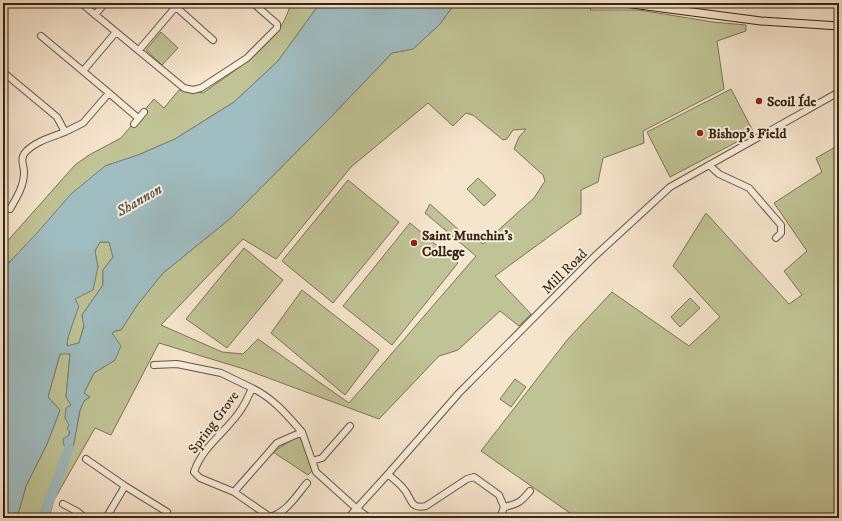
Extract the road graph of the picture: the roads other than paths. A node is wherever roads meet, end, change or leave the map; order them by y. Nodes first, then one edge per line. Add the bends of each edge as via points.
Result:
1 (81, 3) edge
2 (105, 3) edge
3 (253, 3) edge
4 (624, 3) edge
5 (177, 5) edge
6 (95, 15) junction
7 (839, 26) edge
8 (116, 32) junction
9 (41, 36) dead end
10 (214, 40) dead end
11 (139, 50) junction
12 (83, 71) junction
13 (5, 74) edge
14 (3, 82) edge
15 (839, 92) edge
16 (108, 93) junction
17 (144, 112) dead end
18 (138, 118) junction
19 (134, 124) dead end
20 (65, 132) junction
21 (709, 165) junction
22 (10, 209) dead end
23 (776, 238) dead end
24 (154, 365) dead end
25 (252, 388) junction
26 (350, 426) dead end
27 (302, 432) junction
28 (86, 459) dead end
29 (312, 461) junction
30 (388, 474) junction
31 (307, 483) dead end
32 (125, 486) junction
33 (530, 491) dead end
34 (234, 492) junction
35 (63, 504) dead end
36 (504, 507) junction
37 (357, 509) junction
38 (167, 512) dead end
39 (85, 518) edge
40 (106, 518) edge
41 (348, 518) edge
42 (368, 518) edge
43 (500, 518) edge

1 - 6 street
2 - 6 street
3 - 11 street via 277,24 277,28 247,58 200,88 184,88
4 - 7 main road via 761,22
5 - 10 street
5 - 11 street
6 - 8 street
8 - 11 street
8 - 12 street
9 - 12 street
12 - 16 street
13 - 14 street
13 - 20 street via 57,117
15 - 21 street, Mill Road
16 - 18 street
16 - 20 street via 83,123
17 - 18 street
18 - 19 street
20 - 22 street via 33,146 24,153 20,192
21 - 23 street via 719,174 749,188 781,225 781,233
21 - 30 street, Mill Road via 670,187 595,256 459,393
24 - 25 street via 177,364 221,373
25 - 27 street, Spring Grove via 277,404
25 - 34 street, Spring Grove via 242,408 204,452 194,472 200,478
26 - 29 street via 322,458
27 - 29 street, Spring Grove
27 - 34 street via 277,443
28 - 32 street
29 - 37 street, Spring Grove via 316,472
30 - 36 street via 403,488 415,506 426,506 467,479 474,478 500,495
30 - 37 street, Mill Road
31 - 34 street via 291,503 276,516 270,517
32 - 38 street
32 - 40 street
33 - 36 street via 522,502
35 - 39 street
36 - 43 street
37 - 41 street, Mill Road
37 - 42 street, Spring Grove

